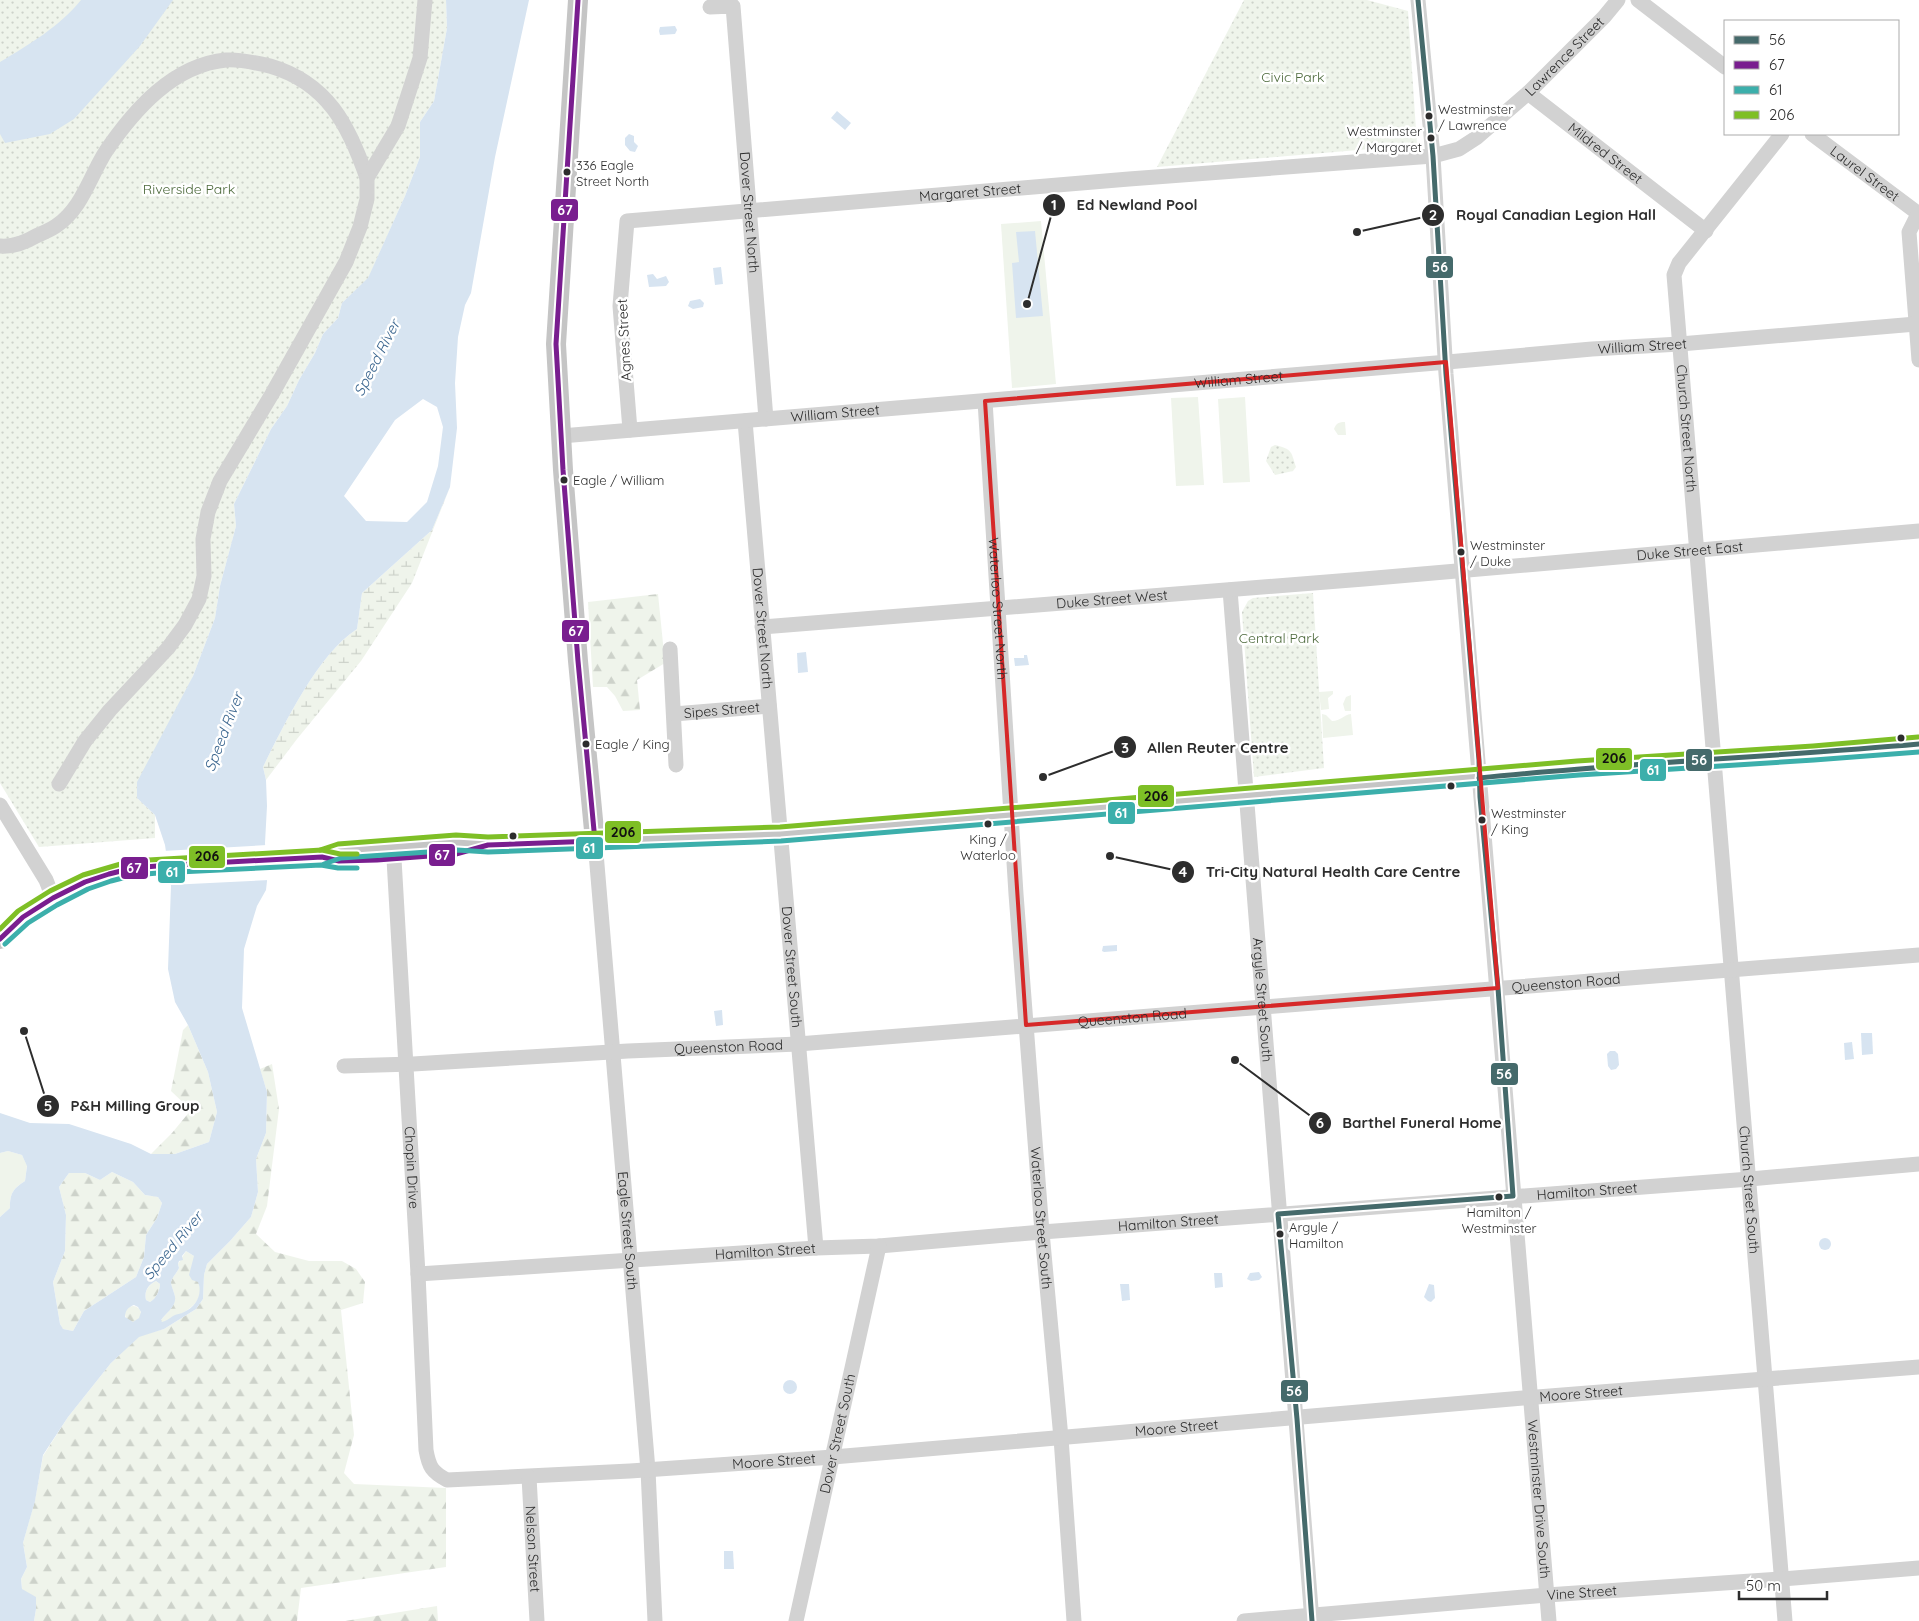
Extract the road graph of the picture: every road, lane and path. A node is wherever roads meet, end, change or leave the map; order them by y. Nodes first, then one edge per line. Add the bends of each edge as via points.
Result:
1 (425, 0) edge
2 (578, 0) edge
3 (1418, 0) edge
4 (1618, 0) edge
5 (1638, 0) edge
6 (710, 7) dead end
7 (1724, 66) edge
8 (1528, 93) junction
9 (1781, 135) edge
10 (1813, 135) edge
11 (1433, 156) junction
12 (367, 178) junction
13 (749, 212) junction
14 (1918, 214) edge
15 (627, 221) joint
16 (1706, 231) junction
17 (0, 246) edge
18 (1916, 324) junction
19 (1680, 344) junction
20 (1919, 360) edge
21 (1446, 362) junction
22 (984, 401) junction
23 (766, 419) junction
24 (745, 421) junction
25 (630, 430) junction
26 (561, 436) junction
27 (1919, 531) edge
28 (1697, 550) junction
29 (1462, 570) junction
30 (1230, 590) junction
31 (997, 609) junction
32 (762, 627) junction
33 (670, 649) dead end
34 (769, 706) junction
35 (674, 714) junction
36 (1919, 744) edge
37 (1715, 760) junction
38 (676, 765) dead end
39 (1479, 778) junction
40 (59, 784) dead end
41 (1246, 797) junction
42 (0, 805) edge
43 (1011, 816) junction
44 (780, 834) junction
45 (594, 841) junction
46 (488, 845) junction
47 (322, 857) junction
48 (394, 859) junction
49 (53, 898) junction
50 (0, 939) edge
51 (1919, 955) edge
52 (1732, 969) junction
53 (1498, 988) junction
54 (1262, 1007) junction
55 (1026, 1025) junction
56 (798, 1044) junction
57 (612, 1052) junction
58 (406, 1065) junction
59 (344, 1066) dead end
60 (1919, 1164) edge
61 (1750, 1179) junction
62 (1513, 1196) junction
63 (1278, 1214) junction
64 (1042, 1232) junction
65 (879, 1246) junction
66 (816, 1248) junction
67 (631, 1260) junction
68 (418, 1274) junction
69 (1919, 1368) edge
70 (1766, 1380) junction
71 (1531, 1398) junction
72 (1297, 1419) junction
73 (1061, 1438) junction
74 (833, 1457) junction
75 (648, 1470) junction
76 (435, 1474) joint
77 (529, 1476) junction
78 (1919, 1568) edge
79 (1782, 1579) junction
80 (1547, 1595) junction
81 (1311, 1618) edge
82 (537, 1621) edge
83 (655, 1621) edge
84 (796, 1621) edge
85 (1074, 1621) edge
86 (1244, 1621) edge
87 (1549, 1621) edge
88 (1786, 1621) edge

1 - 12 street via 420,58 398,126
2 - 26 main road via 556,344
3 - 11 street, Westminster Drive South
4 - 8 street, Lawrence Street
5 - 7 street
6 - 13 street, Dover Street North via 733,6
8 - 11 street, Lawrence Street via 1476,138 1459,149
8 - 16 street, Mildred Street
9 - 16 street, Church Street North
10 - 14 street, Laurel Street
11 - 13 street, Margaret Street
11 - 21 street, Westminster Drive South
12 - 17 street via 351,136 336,111 315,89 288,72 258,63 226,60 196,67 166,84 137,111 106,152 80,200 57,225 30,240
12 - 40 street via 367,199 360,227 346,262 220,481 208,512 203,539 204,576 199,599 168,648 85,741
13 - 15 street, Margaret Street
13 - 23 street, Dover Street North
14 - 18 street via 1909,232
15 - 25 street, Agnes Street via 620,306
16 - 19 street, Church Street North via 1679,263 1674,274
18 - 19 street, William Street
18 - 20 street
19 - 21 street, William Street
19 - 28 street, Church Street North
21 - 22 street, William Street
21 - 29 street, Westminster Drive South
22 - 23 street, William Street
22 - 31 street, Waterloo Street North
23 - 24 street, William Street
24 - 25 street, William Street
24 - 32 street, Dover Street North
25 - 26 street, William Street
26 - 45 main road
27 - 28 street, Duke Street East
28 - 29 street, Duke Street East
28 - 37 street, Church Street North
29 - 30 street, Duke Street West
29 - 39 street, Westminster Drive South
30 - 31 street, Duke Street West
30 - 41 street, Argyle Street South
31 - 32 street, Duke Street West
31 - 43 street, Waterloo Street North
32 - 34 street, Dover Street North
33 - 35 street
34 - 35 street, Sipes Street
34 - 44 street, Dover Street North
35 - 38 street
36 - 37 main road
37 - 39 main road
37 - 52 street, Church Street South
39 - 41 main road
39 - 53 street, Westminster Drive South
41 - 43 main road
41 - 54 street, Argyle Street South
42 - 49 street via 46,880
43 - 44 main road
43 - 55 street, Waterloo Street South
44 - 45 main road
44 - 56 street, Dover Street South
45 - 46 main road
45 - 57 street, Eagle Street South
46 - 47 main road via 457,842 339,851
46 - 48 main road via 456,854
47 - 48 main road via 339,861
47 - 49 main road via 133,868 85,882
48 - 58 street, Chopin Drive
49 - 50 main road via 23,917
51 - 52 street, Queenston Road
52 - 53 street, Queenston Road
52 - 61 street, Church Street South
53 - 54 street, Queenston Road
53 - 62 street, Westminster Drive South
54 - 55 street, Queenston Road
54 - 63 street, Argyle Street South
55 - 56 street, Queenston Road
55 - 64 street, Waterloo Street South
56 - 57 street, Queenston Road
56 - 66 street, Dover Street South
57 - 58 street, Queenston Road
57 - 67 street, Eagle Street South
58 - 59 street, Queenston Road
58 - 68 street, Chopin Drive
60 - 61 street, Hamilton Street
61 - 62 street, Hamilton Street
61 - 70 street, Church Street South
62 - 63 street, Hamilton Street
62 - 71 street, Westminster Drive South
63 - 64 street, Hamilton Street
63 - 72 street, Argyle Street South
64 - 65 street, Hamilton Street
64 - 73 street, Waterloo Street South
65 - 66 street, Hamilton Street
65 - 74 street, Dover Street South
66 - 67 street, Hamilton Street
67 - 68 street, Hamilton Street
67 - 75 street, Eagle Street South
68 - 76 street, Chopin Drive via 426,1450 428,1463
69 - 70 street, Moore Street
70 - 71 street, Moore Street
70 - 79 street, Church Street South
71 - 72 street, Moore Street
71 - 80 street, Westminster Drive South
72 - 73 street, Moore Street
72 - 81 street, Argyle Street South
73 - 74 street, Moore Street
73 - 85 street, Waterloo Street South
74 - 75 street, Moore Street
74 - 84 street, Dover Street South
75 - 77 street, Moore Street
75 - 83 street, Eagle Street South
76 - 77 street, Moore Street via 447,1480
77 - 82 street, Nelson Street
78 - 79 street, Vine Street
79 - 80 street, Vine Street
79 - 88 street, Church Street South
80 - 81 street, Vine Street
80 - 87 street, Westminster Drive South
81 - 86 street, Vine Street

